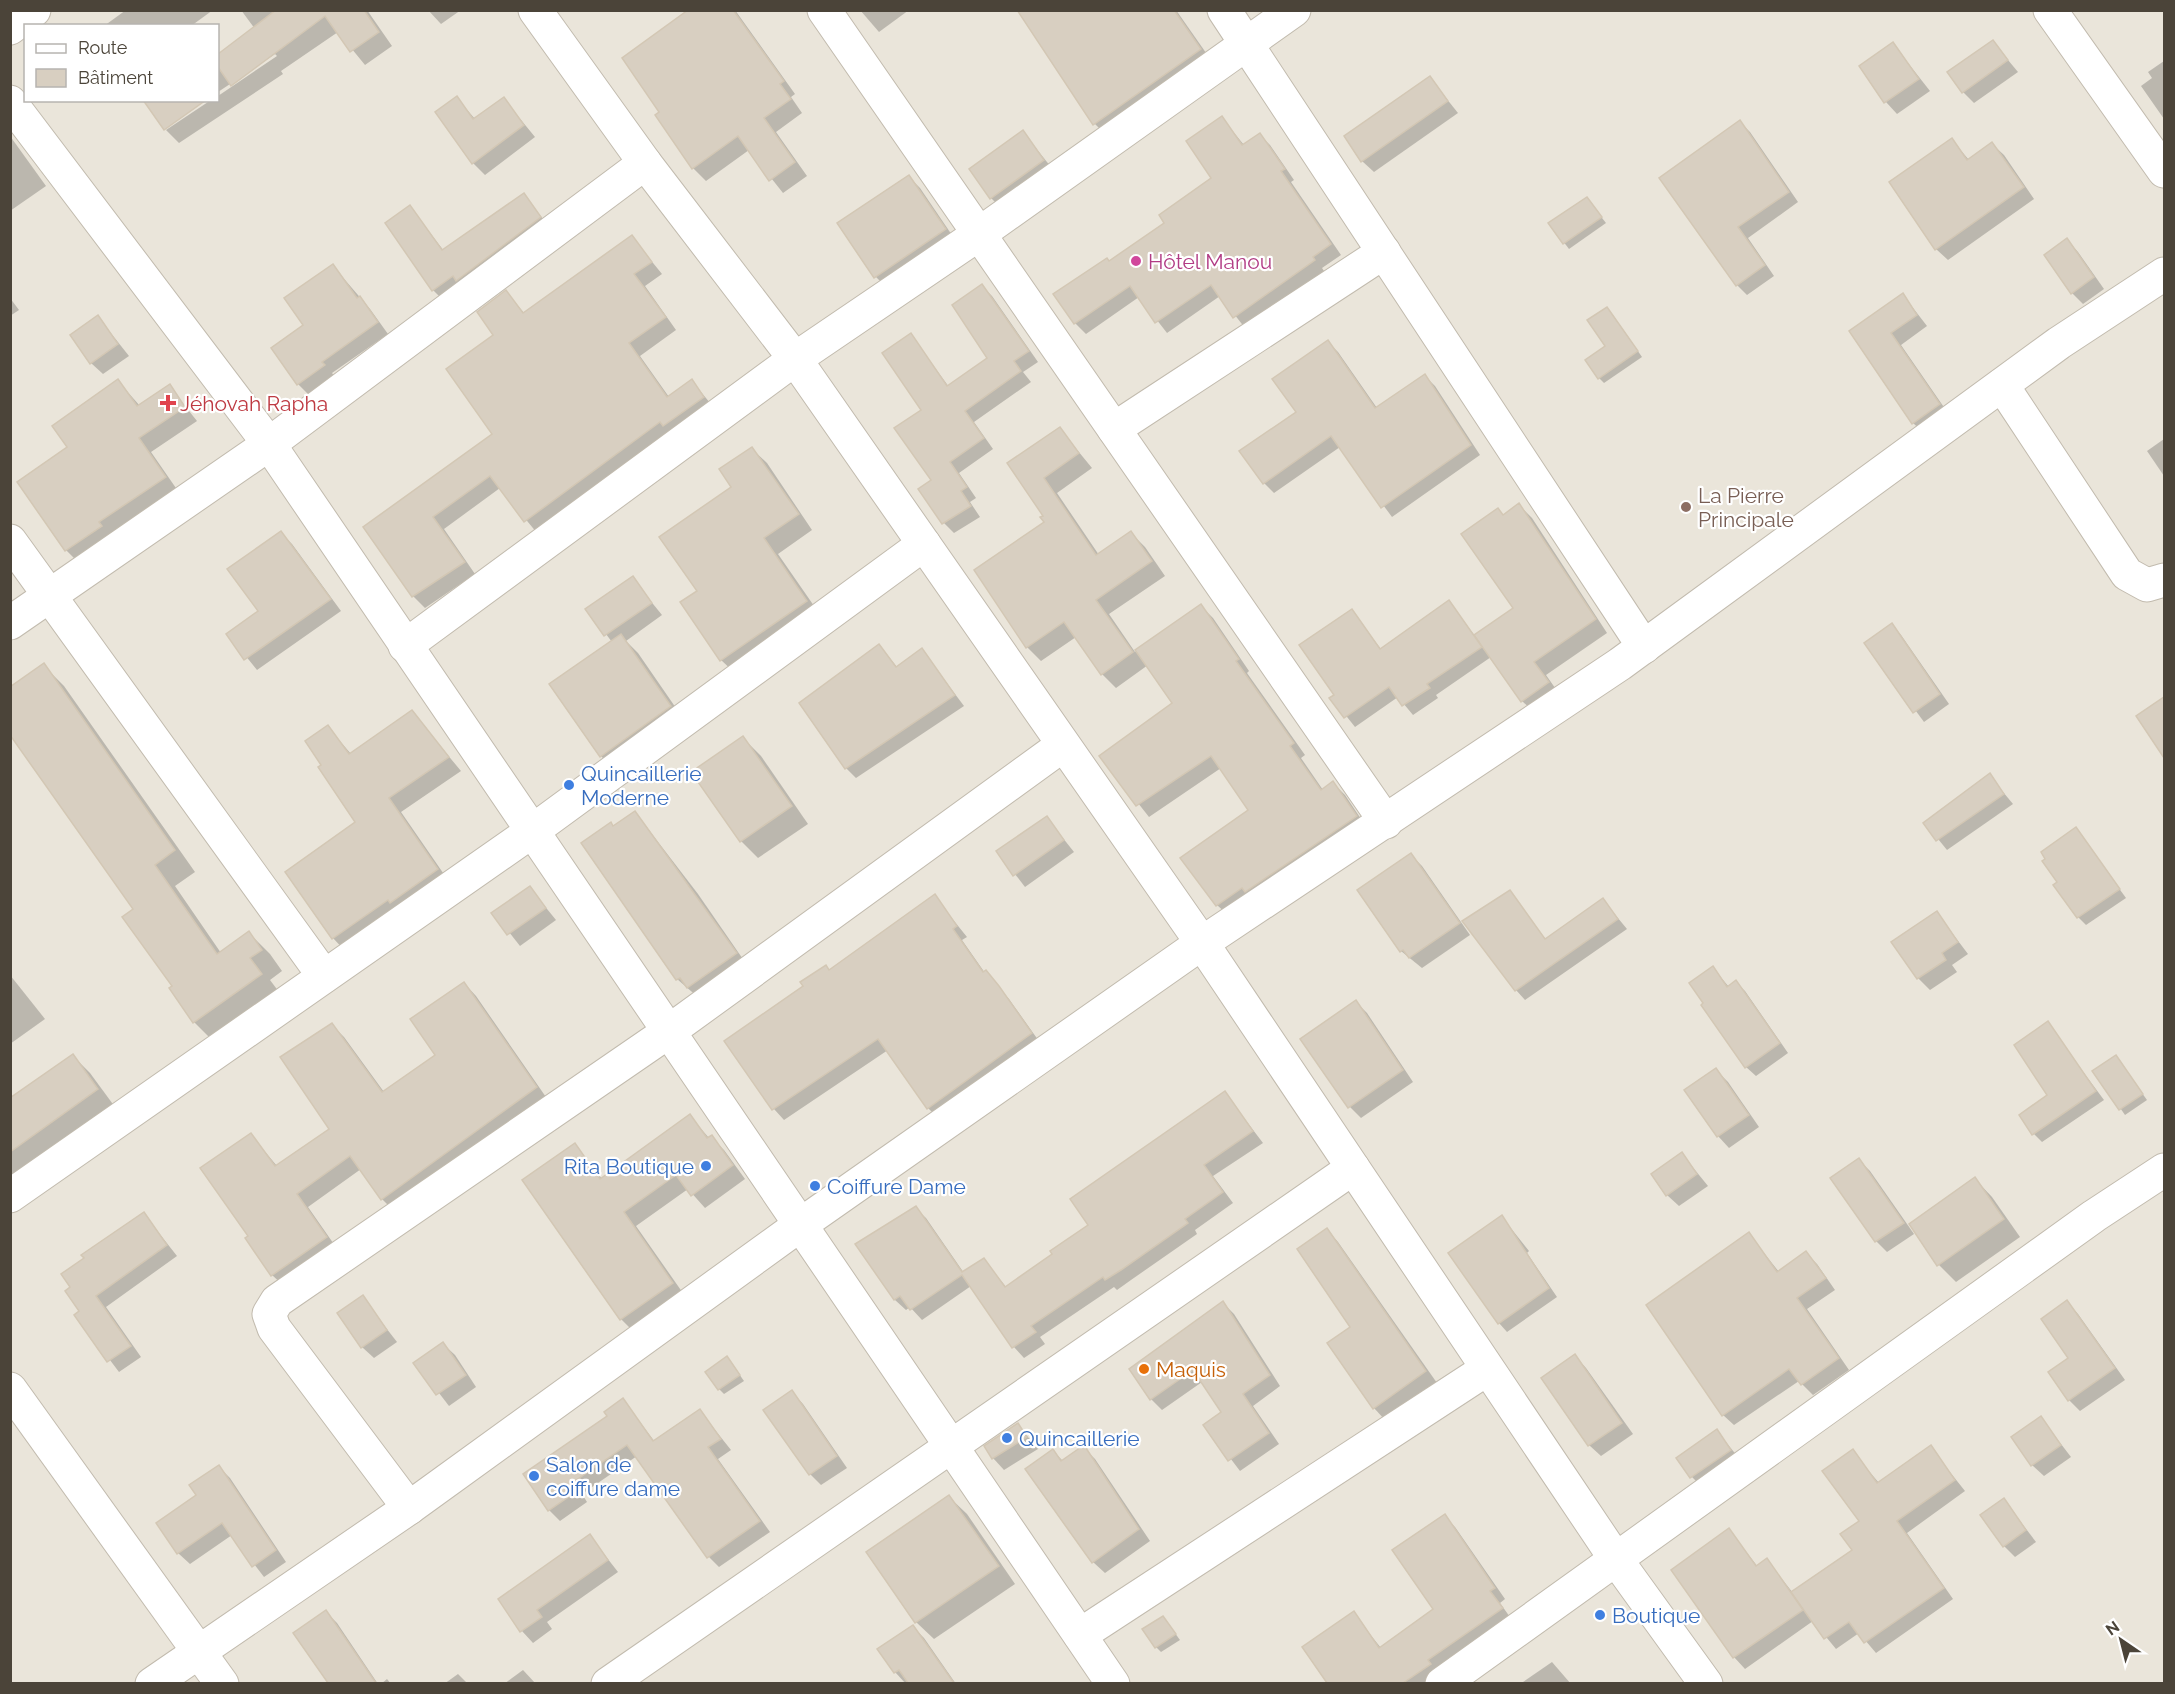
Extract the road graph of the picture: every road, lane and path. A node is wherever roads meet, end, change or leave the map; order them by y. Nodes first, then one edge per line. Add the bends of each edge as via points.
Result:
1 (34, 10) edge
2 (535, 10) edge
3 (824, 10) edge
4 (1224, 10) edge
5 (1294, 10) edge
6 (2049, 10) edge
7 (10, 28) edge
8 (1247, 44) junction
9 (10, 102) edge
10 (645, 163) junction
11 (2164, 171) edge
12 (979, 234) junction
13 (1384, 252) junction
14 (2164, 274) edge
15 (795, 359) junction
16 (2002, 385) junction
17 (1114, 429) junction
18 (269, 444) junction
19 (10, 541) edge
20 (924, 544) junction
21 (2164, 580) edge
22 (49, 596) junction
23 (10, 623) edge
24 (405, 646) junction
25 (1644, 647) junction
26 (1063, 745) junction
27 (1386, 822) junction
28 (531, 832) junction
29 (1202, 943) junction
30 (324, 976) junction
31 (668, 1032) junction
32 (1353, 1168) junction
33 (2164, 1170) edge
34 (10, 1196) edge
35 (800, 1225) junction
36 (1487, 1368) junction
37 (10, 1389) edge
38 (950, 1445) junction
39 (409, 1508) junction
40 (1615, 1558) junction
41 (1080, 1635) junction
42 (198, 1653) junction
43 (152, 1683) edge
44 (222, 1683) edge
45 (608, 1683) edge
46 (1113, 1683) edge
47 (1442, 1683) edge
48 (1706, 1683) edge

1 - 7 street
2 - 10 street
3 - 12 street
4 - 8 street
5 - 8 street
6 - 11 street
8 - 12 street
8 - 13 street
9 - 18 street
10 - 15 street
10 - 18 street
12 - 15 street
12 - 17 street
13 - 17 street
13 - 25 street
14 - 16 street
15 - 20 street
15 - 24 street
16 - 21 street via 2127,574 2147,585
16 - 25 street
17 - 27 street
18 - 22 street
18 - 24 street
19 - 22 street
20 - 26 street
20 - 28 street
22 - 23 street
22 - 30 street
24 - 28 street
25 - 27 street
26 - 29 street
26 - 31 street
27 - 29 street
28 - 30 street
28 - 31 street
29 - 32 street
29 - 35 street
30 - 34 street
31 - 35 street
31 - 39 street via 277,1301 269,1314 274,1329
32 - 36 street
32 - 38 street
33 - 40 street
35 - 38 street
35 - 39 street
36 - 40 street
36 - 41 street
37 - 42 street
38 - 41 street
38 - 45 street
39 - 42 street
40 - 47 street
40 - 48 street
41 - 46 street
42 - 43 street
42 - 44 street

